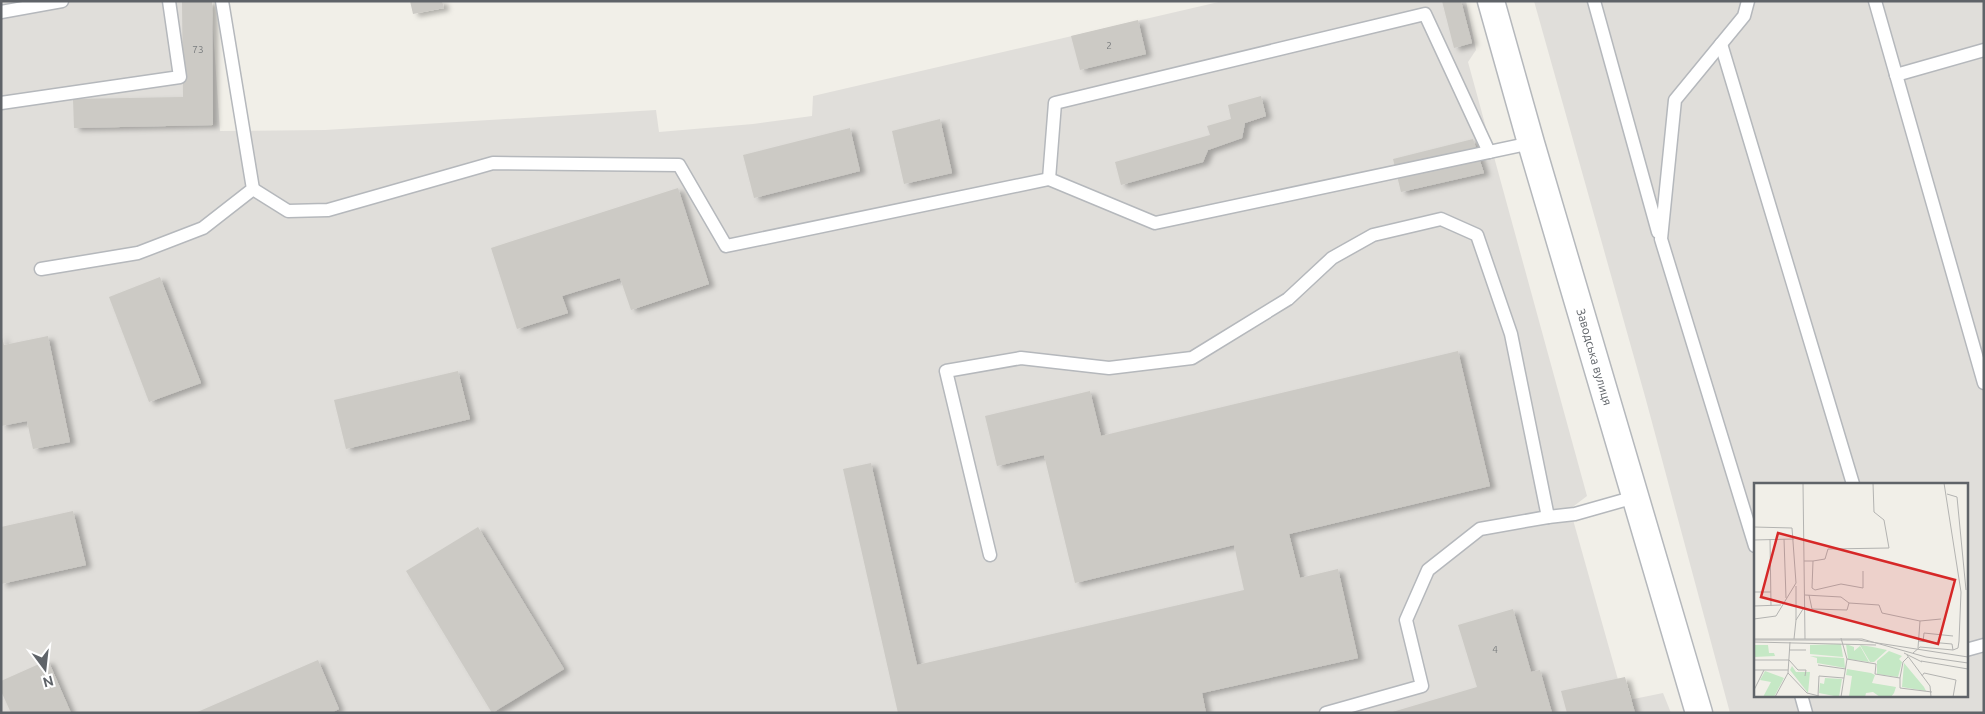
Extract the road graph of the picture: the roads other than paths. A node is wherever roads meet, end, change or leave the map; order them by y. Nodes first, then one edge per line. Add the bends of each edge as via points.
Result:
1 (62, 1) edge
2 (169, 1) edge
3 (222, 1) edge
4 (1491, 1) edge
5 (1507, 1) edge
6 (1594, 1) edge
7 (1748, 1) edge
8 (1874, 1) edge
9 (1, 12) edge
10 (1498, 30) junction
11 (1721, 44) junction
12 (1984, 50) edge
13 (1896, 75) junction
14 (1, 103) edge
15 (1531, 142) junction
16 (1489, 152) junction
17 (1050, 179) junction
18 (253, 189) junction
19 (1660, 240) junction
20 (41, 269) dead end
21 (1984, 383) edge
22 (1853, 483) edge
23 (1636, 497) junction
24 (1548, 517) junction
25 (1754, 543) edge
26 (990, 555) dead end
27 (1984, 645) edge
28 (1968, 649) edge
29 (1803, 696) edge
30 (1326, 713) edge
31 (1699, 713) edge
32 (1806, 713) edge

1 - 9 lane
2 - 14 lane via 180,77
3 - 18 lane
4 - 10 street, Заводська вулиця
5 - 10 street
6 - 19 lane
7 - 11 lane via 1744,16
8 - 13 lane
10 - 15 street, Заводська вулиця
11 - 19 lane via 1675,100
11 - 22 lane
12 - 13 lane
13 - 21 lane
15 - 16 lane
15 - 23 street, Заводська вулиця
16 - 17 lane via 1155,224
16 - 17 lane via 1425,14 1056,104
17 - 18 lane via 726,246 679,165 493,163 328,210 288,211
18 - 20 lane via 203,228 138,253
19 - 25 lane
23 - 24 lane via 1575,514
23 - 31 street, Заводська вулиця
24 - 26 lane via 1511,334 1477,235 1441,219 1373,235 1332,258 1288,299 1192,358 1108,368 1021,358 946,371
24 - 30 lane via 1480,529 1428,570 1406,620 1422,686
27 - 28 lane
29 - 32 lane

